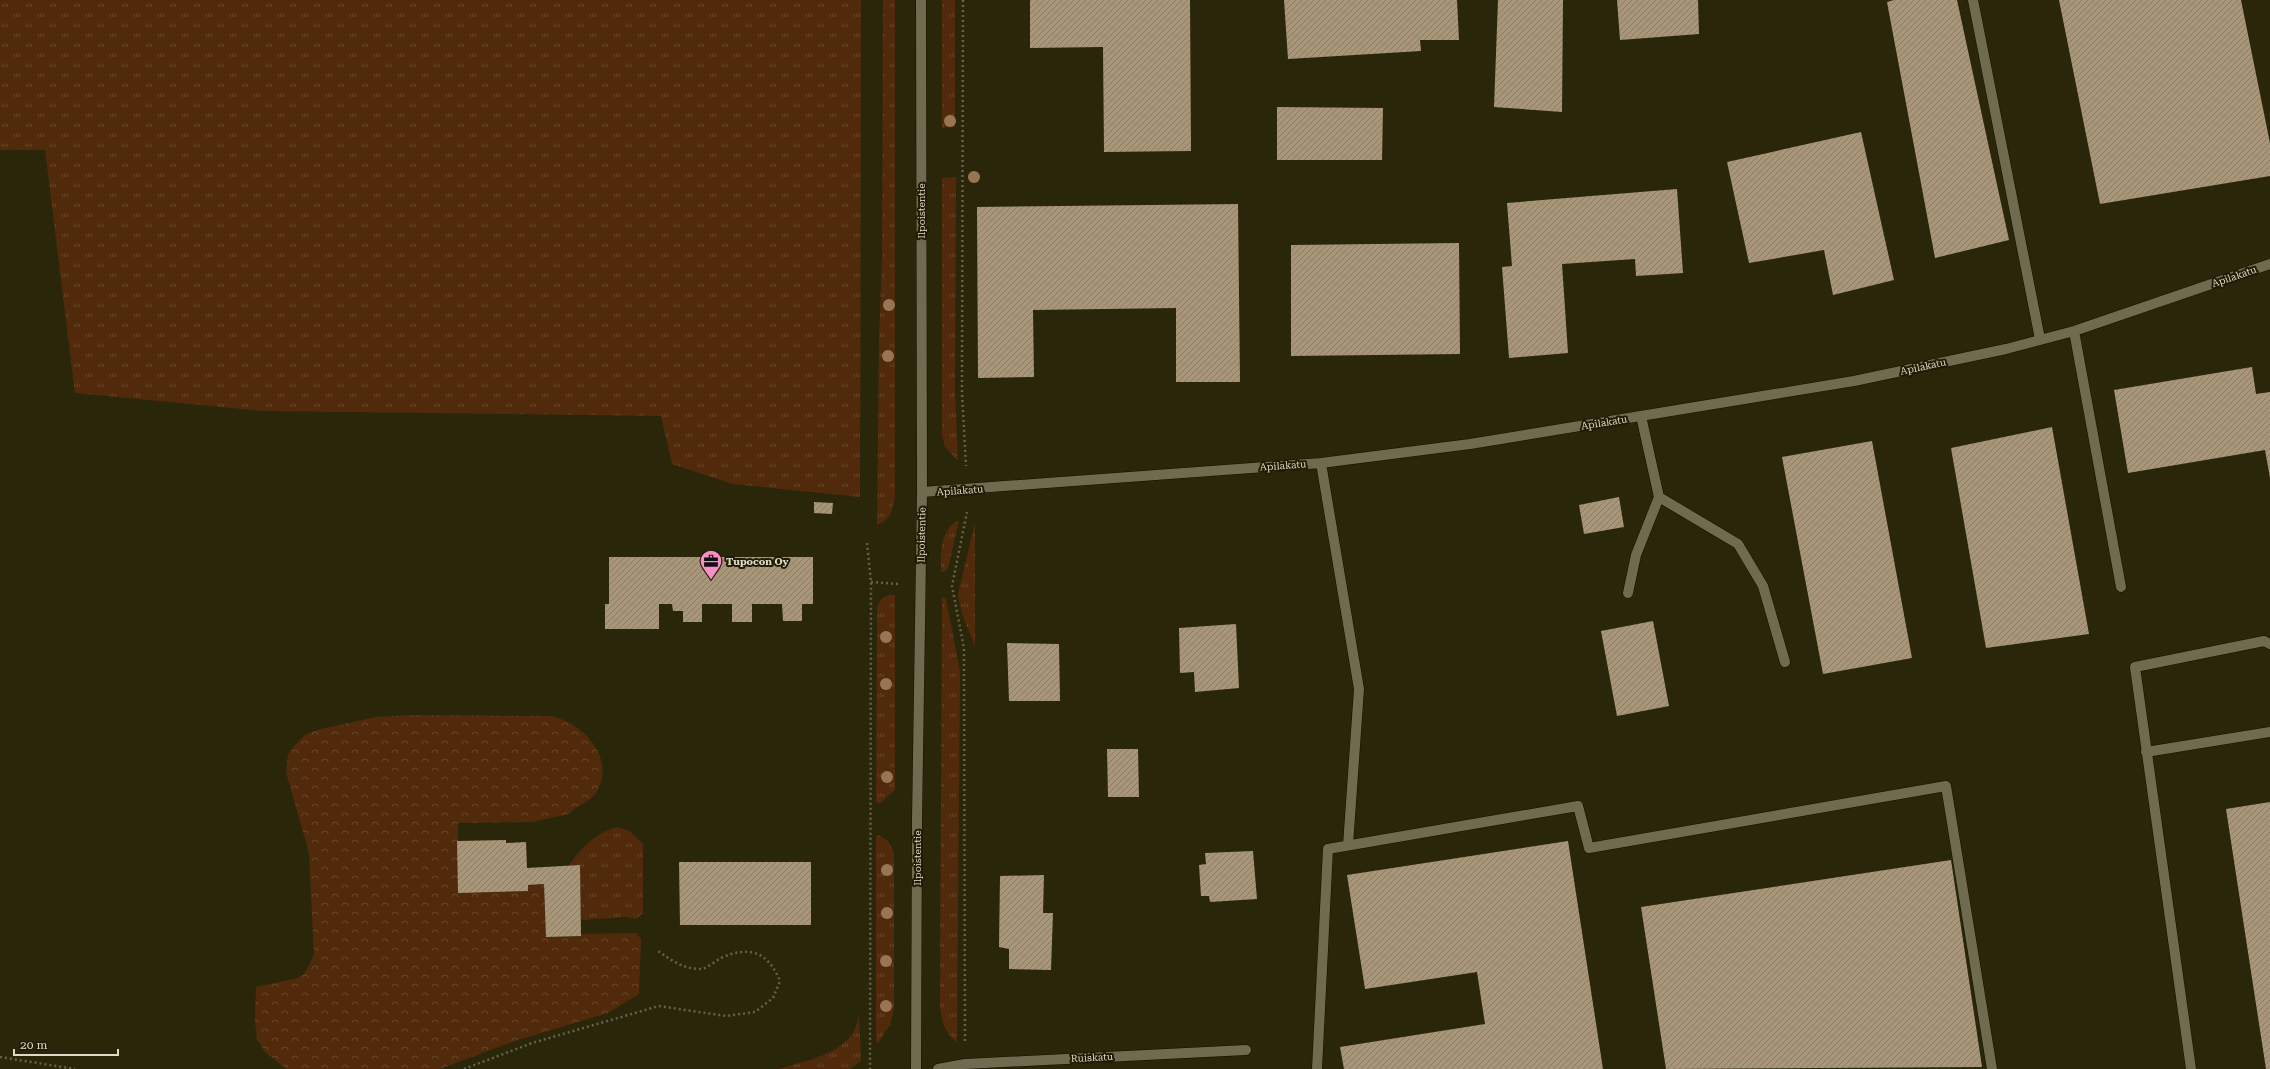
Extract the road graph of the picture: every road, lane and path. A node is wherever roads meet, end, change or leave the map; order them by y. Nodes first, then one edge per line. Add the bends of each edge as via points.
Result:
1 (921, 0) edge
2 (963, 0) edge
3 (1974, 0) edge
4 (2270, 264) edge
5 (2074, 331) junction
6 (2040, 340) junction
7 (1641, 416) junction
8 (1321, 462) junction
9 (968, 490) junction
10 (922, 492) junction
11 (1659, 497) junction
12 (867, 543) dead end
13 (2121, 587) dead end
14 (1628, 594) dead end
15 (2270, 644) edge
16 (1785, 662) dead end
17 (2270, 732) edge
18 (2146, 752) junction
19 (1348, 845) junction
20 (658, 951) dead end
21 (1246, 1050) dead end
22 (0, 1057) edge
23 (1074, 1058) junction
24 (965, 1064) junction
25 (75, 1069) edge
26 (464, 1069) edge
27 (870, 1069) edge
28 (916, 1069) edge
29 (938, 1069) edge
30 (1075, 1069) edge
31 (1317, 1069) edge
32 (1992, 1069) edge
33 (2191, 1069) edge

1 - 10 street, Ilpoistentie
2 - 9 path via 962,393
3 - 6 street
4 - 5 street, Apilakatu
5 - 6 street, Apilakatu
5 - 13 street
6 - 7 street, Apilakatu via 1854,381
7 - 8 street, Apilakatu via 1470,444
7 - 11 street
8 - 9 street, Apilakatu
8 - 19 street via 1359,689
9 - 10 street, Apilakatu
9 - 24 path via 967,518 952,586 964,648
10 - 28 street, Ilpoistentie
11 - 14 street via 1636,555
11 - 16 street via 1738,544 1763,586
12 - 27 path via 871,582
15 - 18 street via 2264,641 2135,668
17 - 18 street
18 - 33 street
19 - 31 street via 1328,849
19 - 32 street via 1578,806 1589,848 1946,786
20 - 26 path via 680,966 701,969 741,952 763,955 773,966 780,981 773,998 755,1012 726,1016 659,1006 532,1043
21 - 23 street, Ruiskatu
22 - 25 path
23 - 24 street, Ruiskatu
23 - 30 street
24 - 29 street, Ruiskatu

